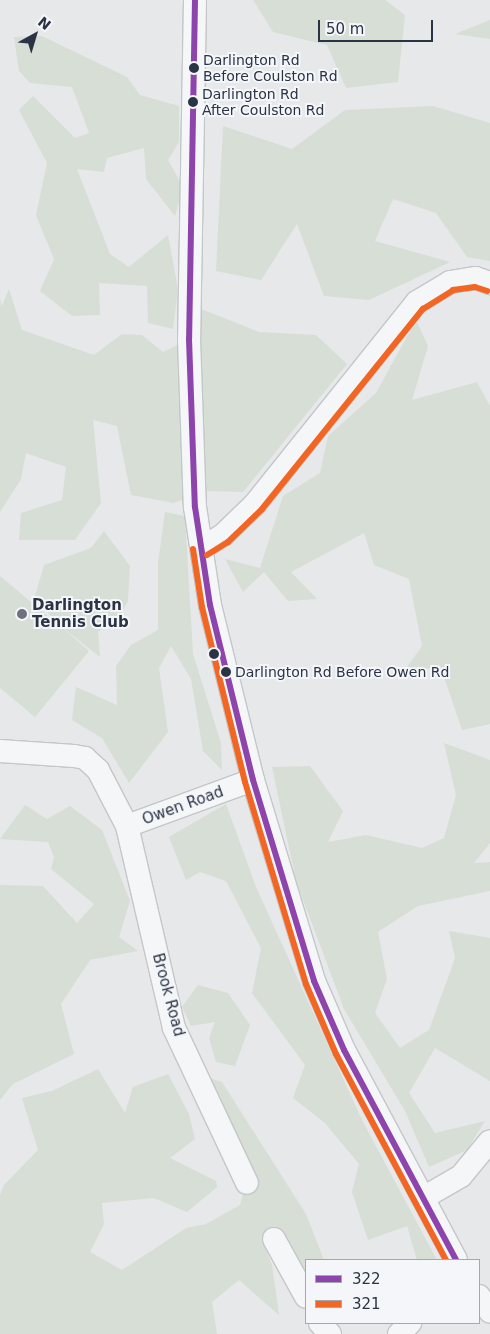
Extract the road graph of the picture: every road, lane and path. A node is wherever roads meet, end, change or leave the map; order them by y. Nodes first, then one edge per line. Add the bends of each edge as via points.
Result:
1 (195, 0) edge
2 (490, 283) edge
3 (202, 548) junction
4 (0, 751) edge
5 (253, 780) junction
6 (127, 826) junction
7 (490, 1141) edge
8 (248, 1183) dead end
9 (423, 1198) junction
10 (274, 1239) dead end
11 (455, 1259) edge
12 (305, 1295) edge
13 (480, 1297) edge
14 (490, 1312) edge
15 (321, 1324) edge
16 (409, 1324) edge
17 (330, 1334) edge
18 (399, 1334) edge

1 - 3 street via 189,339 196,507
2 - 3 street via 456,281 417,302 255,504 223,535
3 - 5 street via 210,604
4 - 6 street, Owen Road via 85,758 98,770
5 - 6 street, Owen Road
5 - 9 street via 314,981 344,1050
6 - 8 street, Brook Road via 174,1028
7 - 9 street via 461,1176
9 - 11 street
10 - 12 street
13 - 14 street
15 - 17 street
16 - 18 street

